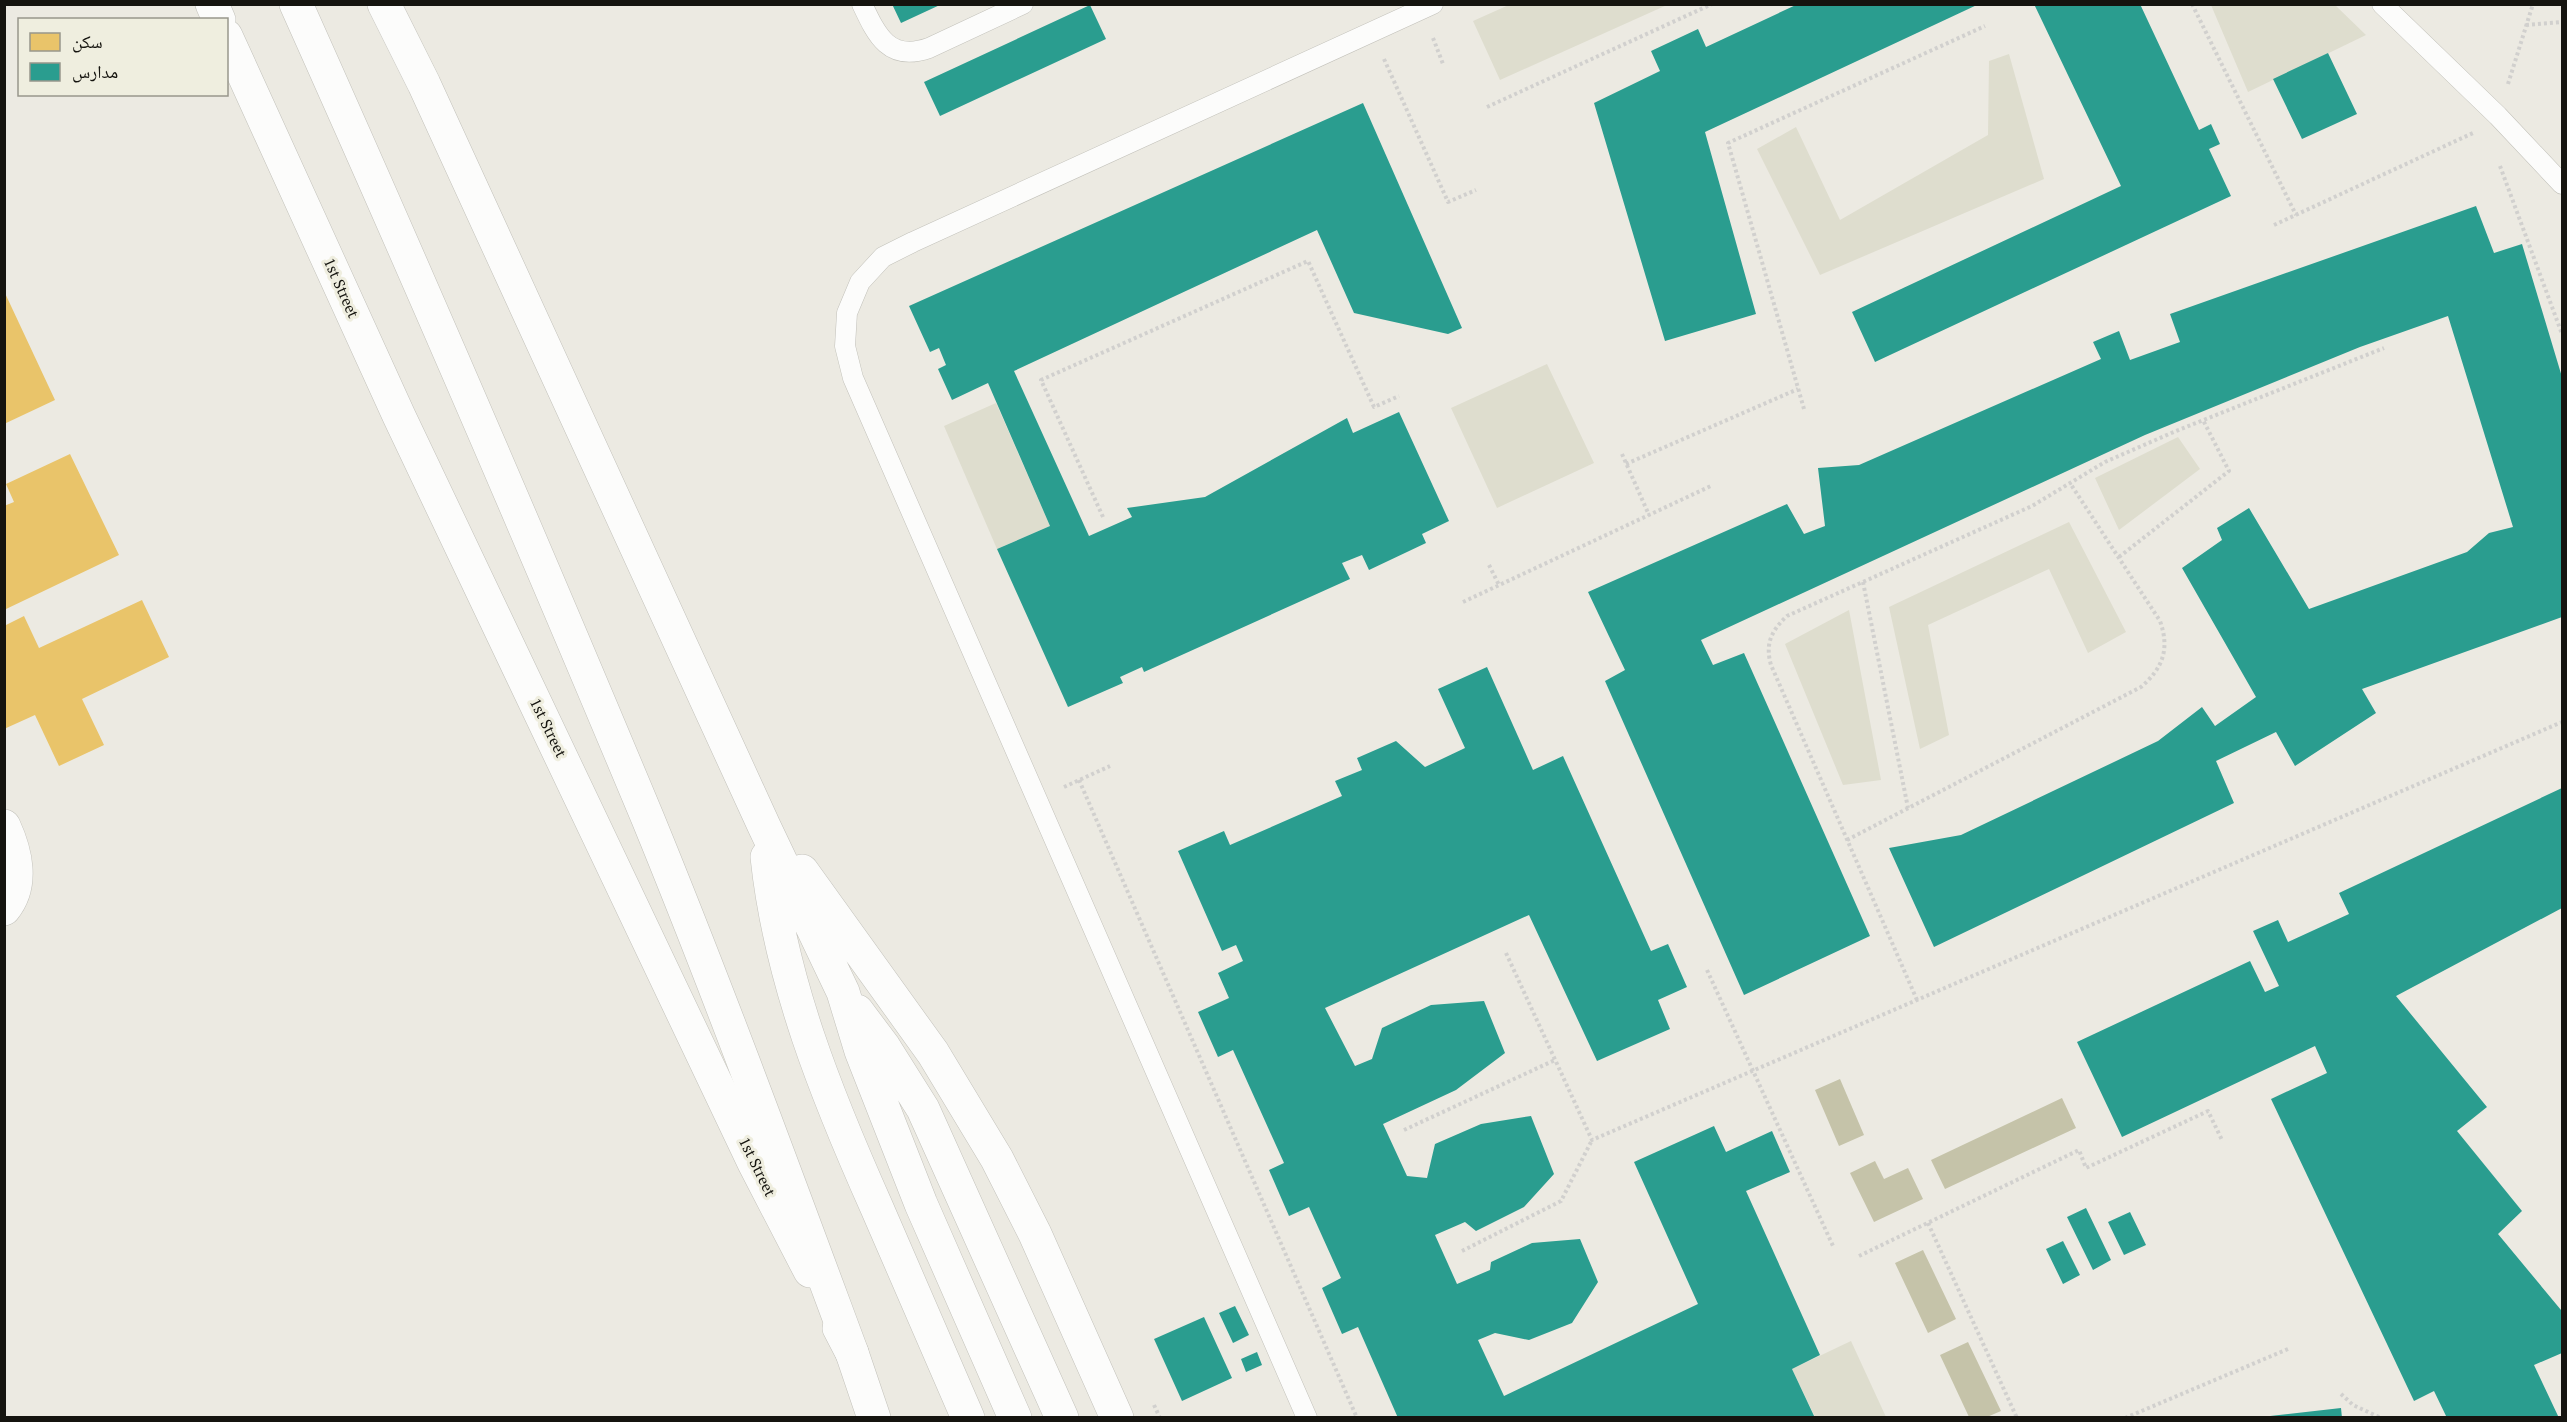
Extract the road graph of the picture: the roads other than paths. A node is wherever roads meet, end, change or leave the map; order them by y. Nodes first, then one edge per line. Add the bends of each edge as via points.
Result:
1 (212, 4) edge
2 (296, 4) edge
3 (384, 4) edge
4 (862, 4) edge
5 (1023, 4) edge
6 (1433, 4) edge
7 (2382, 4) edge
8 (218, 18) edge
9 (228, 40) edge
10 (2562, 184) edge
11 (4, 826) edge
12 (764, 826) junction
13 (4, 909) edge
14 (843, 992) junction
15 (852, 1353) junction
16 (874, 1418) edge
17 (968, 1418) edge
18 (1015, 1418) edge
19 (1062, 1418) edge
20 (1117, 1418) edge
21 (1307, 1418) edge

1 - 8 main road
2 - 15 main road via 422,287 649,822
3 - 12 main road
4 - 5 lane via 884,43 917,52
6 - 21 lane via 883,257 860,282 847,312 845,346 853,378
7 - 10 lane via 2492,121
9 - 15 main road, 1st Street via 404,427 754,1163
11 - 13 main road via 16,856 16,882
12 - 14 main road
12 - 17 main road via 778,923 807,1035 846,1138
12 - 20 main road via 794,859 878,974 933,1053 997,1159
14 - 18 main road via 861,1052 921,1204
14 - 19 main road via 884,1047 922,1109
15 - 16 main road, 1st Street

